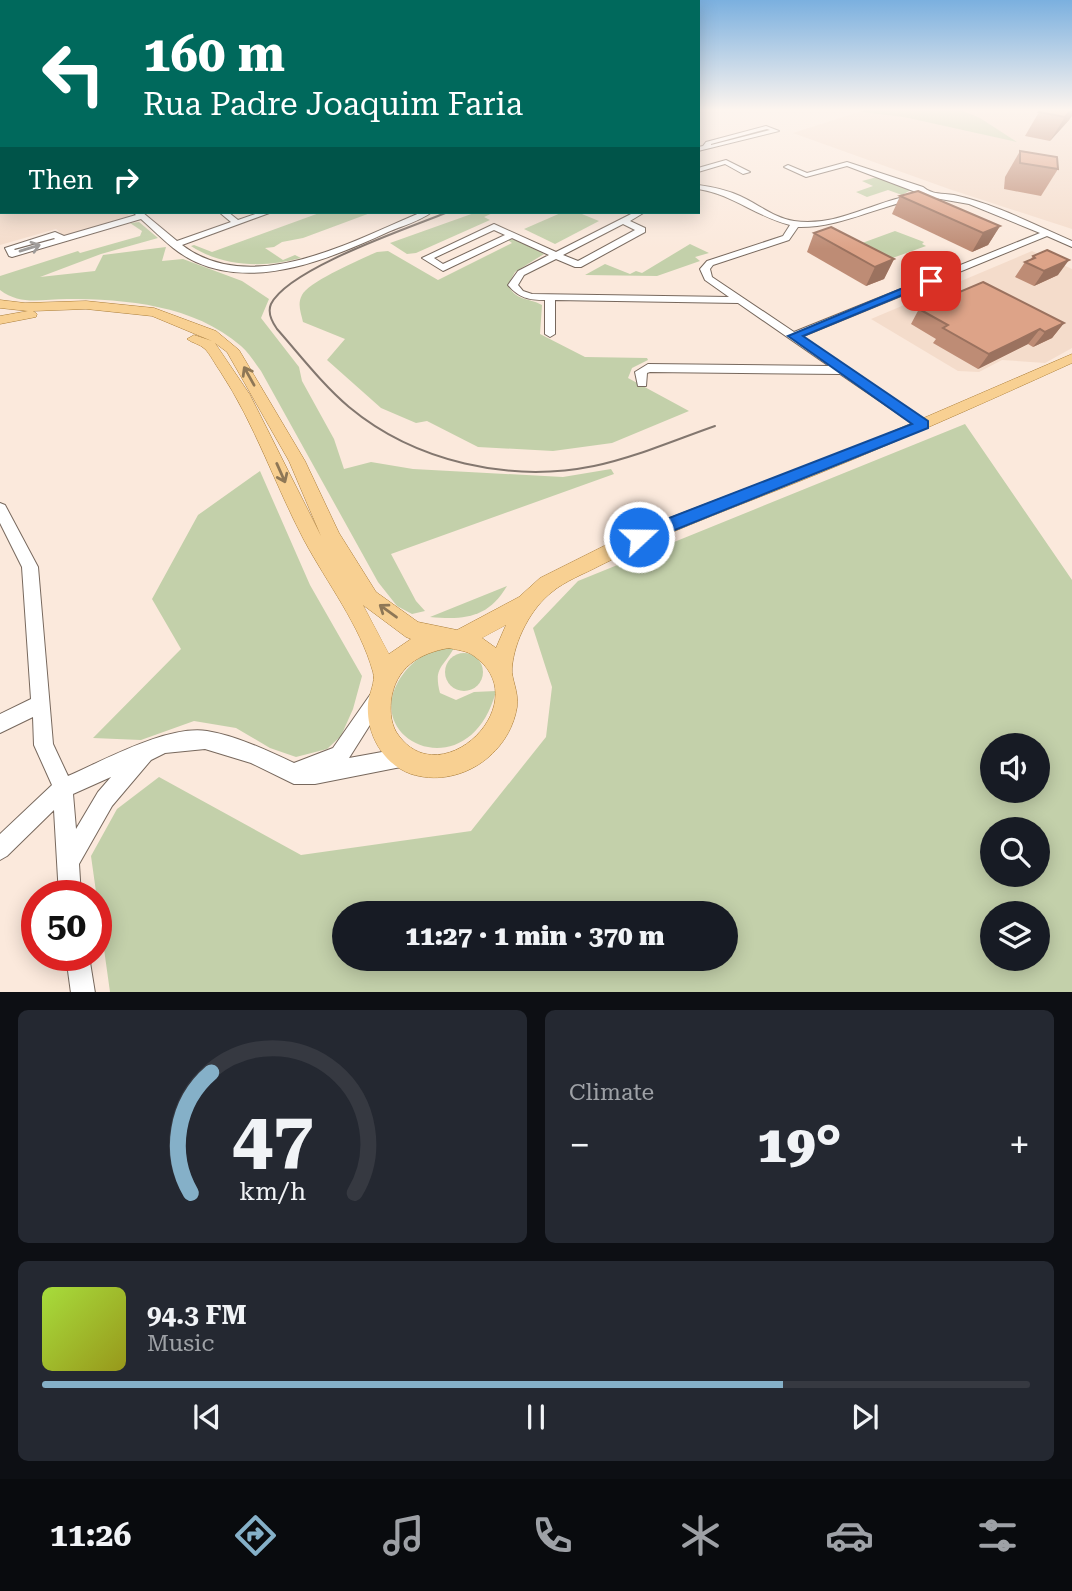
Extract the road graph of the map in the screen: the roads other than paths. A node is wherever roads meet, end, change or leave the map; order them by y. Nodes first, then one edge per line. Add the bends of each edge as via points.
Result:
1 (788, 167) dead end
2 (700, 169) edge
3 (746, 172) dead end
4 (700, 188) edge
5 (927, 195) junction
6 (140, 214) edge
7 (226, 214) edge
8 (262, 214) edge
9 (423, 214) edge
10 (637, 214) edge
11 (623, 221) junction
12 (237, 223) junction
13 (795, 224) junction
14 (1046, 233) junction
15 (512, 235) junction
16 (62, 239) junction
17 (177, 244) junction
18 (1072, 244) edge
19 (557, 255) junction
20 (550, 298) junction
21 (740, 300) junction
22 (0, 304) edge
23 (0, 320) edge
24 (550, 334) dead end
25 (794, 336) junction
26 (1072, 358) edge
27 (843, 370) junction
28 (642, 383) dead end
29 (923, 425) junction
30 (0, 509) edge
31 (526, 603) junction
32 (455, 638) junction
33 (502, 668) junction
34 (382, 687) junction
35 (42, 703) junction
36 (0, 724) edge
37 (145, 752) junction
38 (404, 758) junction
39 (293, 774) junction
40 (63, 788) junction
41 (0, 849) edge
42 (66, 865) junction
43 (68, 880) edge
44 (80, 971) edge
45 (83, 992) edge

1 - 5 street via 806,175 847,164
2 - 3 street via 726,162
4 - 13 street via 733,196
5 - 13 street via 828,224
5 - 14 street via 968,202
6 - 16 street
6 - 17 street
7 - 12 street
8 - 12 street
9 - 17 street via 300,263 274,268 222,267 201,261
10 - 11 street
11 - 19 street
11 - 19 street via 642,230 578,265
12 - 17 street
13 - 21 street via 786,238 710,263 705,269 708,278
14 - 18 street
14 - 25 street
15 - 15 street via 494,227 427,258 443,268
15 - 19 street
16 -> 16 street via 55,235 9,248 12,254
19 - 20 street via 521,274 513,285 520,293
20 - 21 street
20 - 24 street
21 - 25 street
32 -> 22 main road via 413,630 369,598 331,537 296,461 232,350 211,334 154,312 86,304
23 -> 34 main road via 86,311 177,330 209,345 259,423 310,535 375,645
25 - 27 street
26 - 29 main road
27 - 28 street via 648,368 641,372
27 - 29 street
29 - 31 main road via 639,537 547,584
30 - 35 street via 30,567
31 - 32 main road
31 - 33 main road
32 - 33 main road via 478,644
32 - 34 main road via 431,640 413,648 397,661
33 - 38 main road via 508,687 507,707 500,728 486,746 468,759 446,766 424,766
34 - 38 main road via 378,714 382,731
34 - 39 street via 359,731 340,755
35 - 36 street
35 - 40 street via 44,745
37 - 39 street via 164,744 205,740 254,754
37 - 40 street
37 - 42 street via 105,799
38 - 39 street
40 - 41 street
40 - 42 street
42 - 43 street
44 - 45 street

